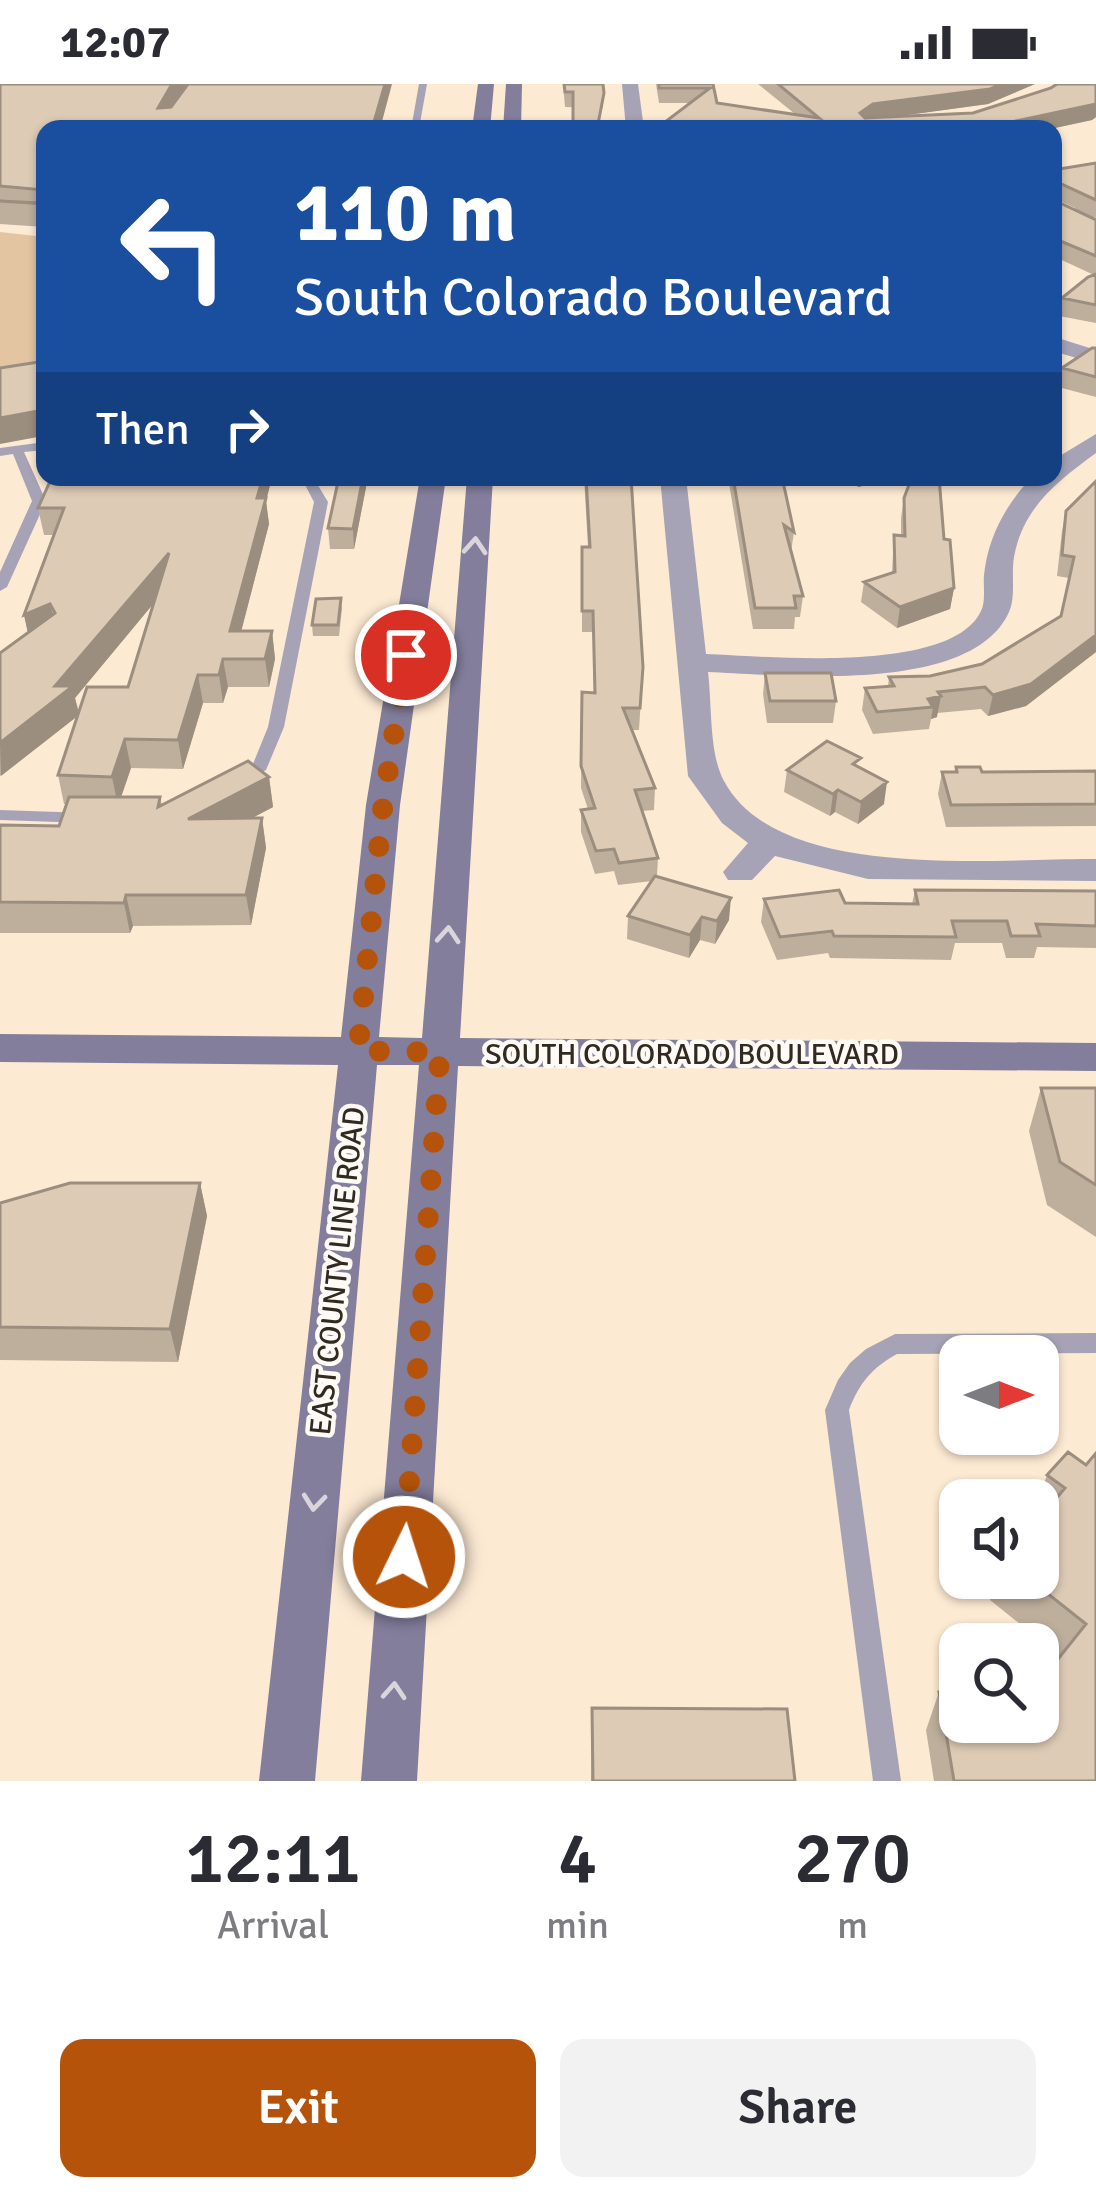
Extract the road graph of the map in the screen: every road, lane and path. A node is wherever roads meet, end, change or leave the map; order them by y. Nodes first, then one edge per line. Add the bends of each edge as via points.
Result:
1 (423, 84) edge
2 (486, 84) edge
3 (514, 84) edge
4 (630, 84) edge
5 (416, 120) edge
6 (483, 120) edge
7 (512, 120) edge
8 (634, 120) edge
9 (1096, 211) edge
10 (1062, 212) edge
11 (1062, 214) edge
12 (1096, 231) edge
13 (1062, 346) edge
14 (1096, 357) edge
15 (1096, 441) edge
16 (36, 447) edge
17 (17, 450) junction
18 (0, 452) edge
19 (1062, 462) edge
20 (313, 486) edge
21 (432, 486) edge
22 (479, 486) edge
23 (674, 486) edge
24 (1034, 486) edge
25 (0, 587) edge
26 (692, 663) junction
27 (224, 789) edge
28 (0, 815) edge
29 (110, 816) edge
30 (769, 842) junction
31 (1096, 869) edge
32 (740, 872) dead end
33 (0, 1048) edge
34 (358, 1051) junction
35 (440, 1052) junction
36 (1096, 1057) edge
37 (1096, 1343) edge
38 (287, 1781) edge
39 (388, 1781) edge
40 (887, 1781) edge

1 - 5 lane
2 - 6 main road
3 - 7 main road
4 - 8 street
9 - 10 street
11 - 12 street
13 - 14 street
15 - 19 street
16 - 17 lane
17 - 18 lane
17 - 25 lane via 39,501
20 - 27 lane via 321,502 276,728 260,767
21 - 34 main road, EAST COUNTY LINE ROAD via 383,805
35 -> 22 main road
23 - 26 street
24 - 26 street via 1002,545 998,607 960,646 886,663
26 - 30 street via 704,776 731,816
28 - 29 lane
30 - 31 street via 868,868
30 - 32 street
33 - 34 main road, SOUTH COLORADO BOULEVARD
34 - 35 main road, SOUTH COLORADO BOULEVARD
34 -> 38 main road, EAST COUNTY LINE ROAD
35 - 36 main road, SOUTH COLORADO BOULEVARD
39 -> 35 main road
37 - 40 lane via 895,1344 848,1378 837,1410

